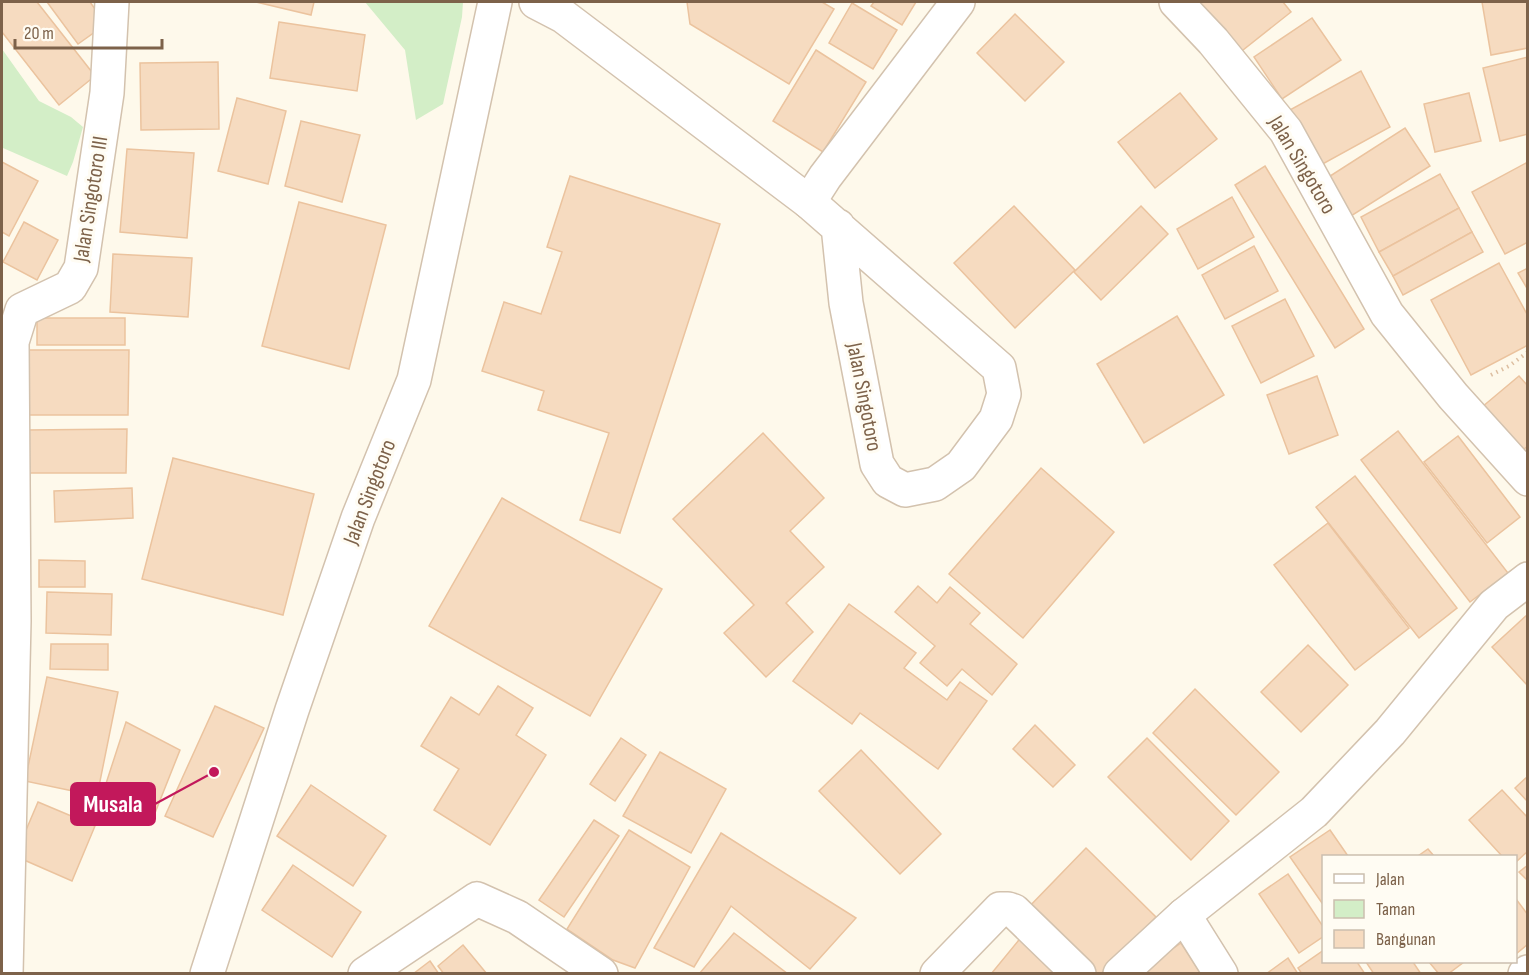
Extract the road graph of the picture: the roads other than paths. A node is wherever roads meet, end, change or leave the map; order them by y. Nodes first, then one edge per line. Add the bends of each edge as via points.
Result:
1 (112, 2) edge
2 (495, 2) edge
3 (536, 2) edge
4 (958, 2) edge
5 (1176, 2) edge
6 (809, 202) junction
7 (838, 226) junction
8 (1527, 478) edge
9 (1527, 579) edge
10 (1184, 915) junction
11 (6, 974) edge
12 (207, 974) edge
13 (365, 974) edge
14 (601, 974) edge
15 (937, 974) edge
16 (1079, 974) edge
17 (1120, 974) edge
18 (1221, 974) edge

1 - 11 street, Jalan Singotoro III via 106,93 81,268 70,287 22,310 12,342 14,621
2 - 12 street, Jalan Singotoro via 414,380 358,519
3 - 6 street, Jalan Singotoro via 563,16
4 - 6 street
5 - 8 street, Jalan Singotoro via 1286,131 1387,314
6 - 7 street, Jalan Singotoro
7 - 7 street, Jalan Singotoro via 999,368 1004,394 996,419 961,466 935,484 905,490 888,481 877,464 846,303
9 - 10 street via 1494,605 1390,732 1314,812
10 - 17 street
10 - 18 street
13 - 14 street via 477,899 517,917
15 - 16 street via 1000,909 1014,911

